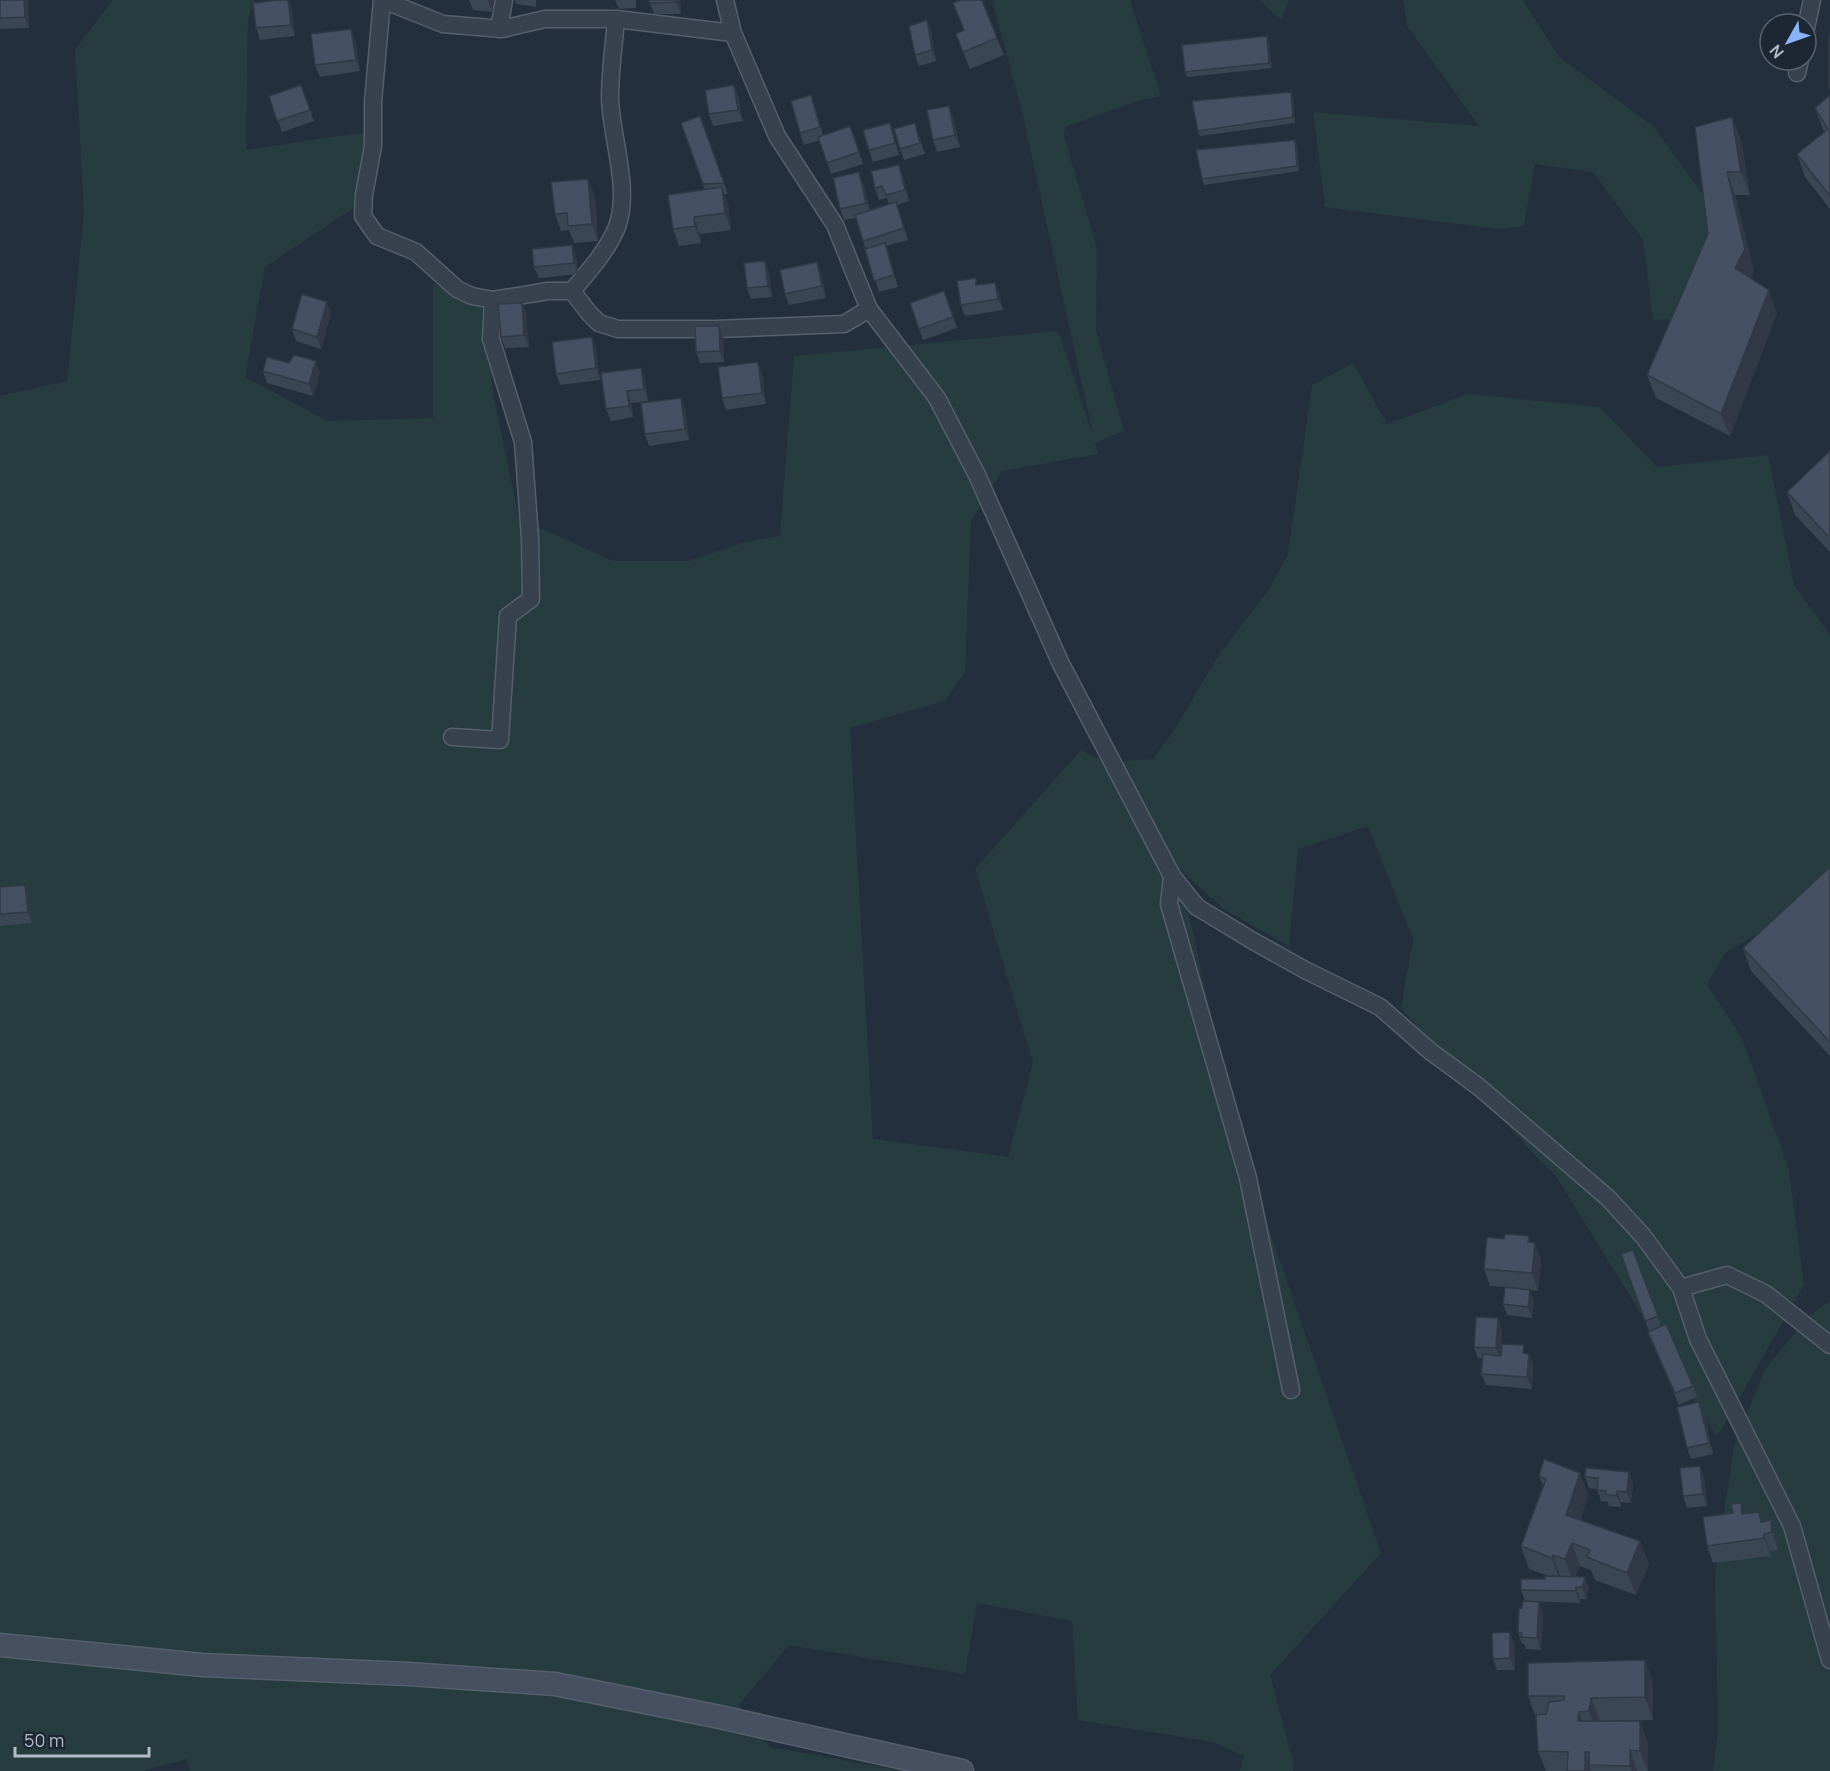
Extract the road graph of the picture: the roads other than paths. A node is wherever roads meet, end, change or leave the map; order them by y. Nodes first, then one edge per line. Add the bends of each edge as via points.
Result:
1 (382, 0) edge
2 (504, 0) edge
3 (725, 0) edge
4 (616, 19) junction
5 (499, 29) junction
6 (733, 33) junction
7 (572, 291) junction
8 (493, 300) junction
9 (869, 309) junction
10 (452, 737) dead end
11 (1173, 876) junction
12 (1680, 1288) junction
13 (1830, 1345) edge
14 (1291, 1390) dead end
15 (0, 1645) edge
16 (1830, 1660) edge
17 (962, 1771) edge

1 - 5 street via 443,24
1 - 8 street via 373,146 363,216 377,236 416,252 457,289
2 - 5 street
3 - 6 street
4 - 5 street via 545,19
4 - 6 street
4 - 7 street via 610,98 619,160 621,197 617,225 603,254
6 - 9 street via 777,136 835,225
7 - 8 street
7 - 9 street via 599,323 618,329 844,324
8 - 10 street via 491,339 523,442 531,599 508,616 500,740
9 - 11 street via 937,398 977,475 1061,664
11 - 12 street via 1197,907 1305,970 1380,1006 1608,1198 1643,1236
11 - 14 street via 1169,903 1248,1178
12 - 13 street via 1727,1275 1766,1294
12 - 16 street via 1698,1339 1792,1526
15 - 17 street via 202,1665 555,1684

